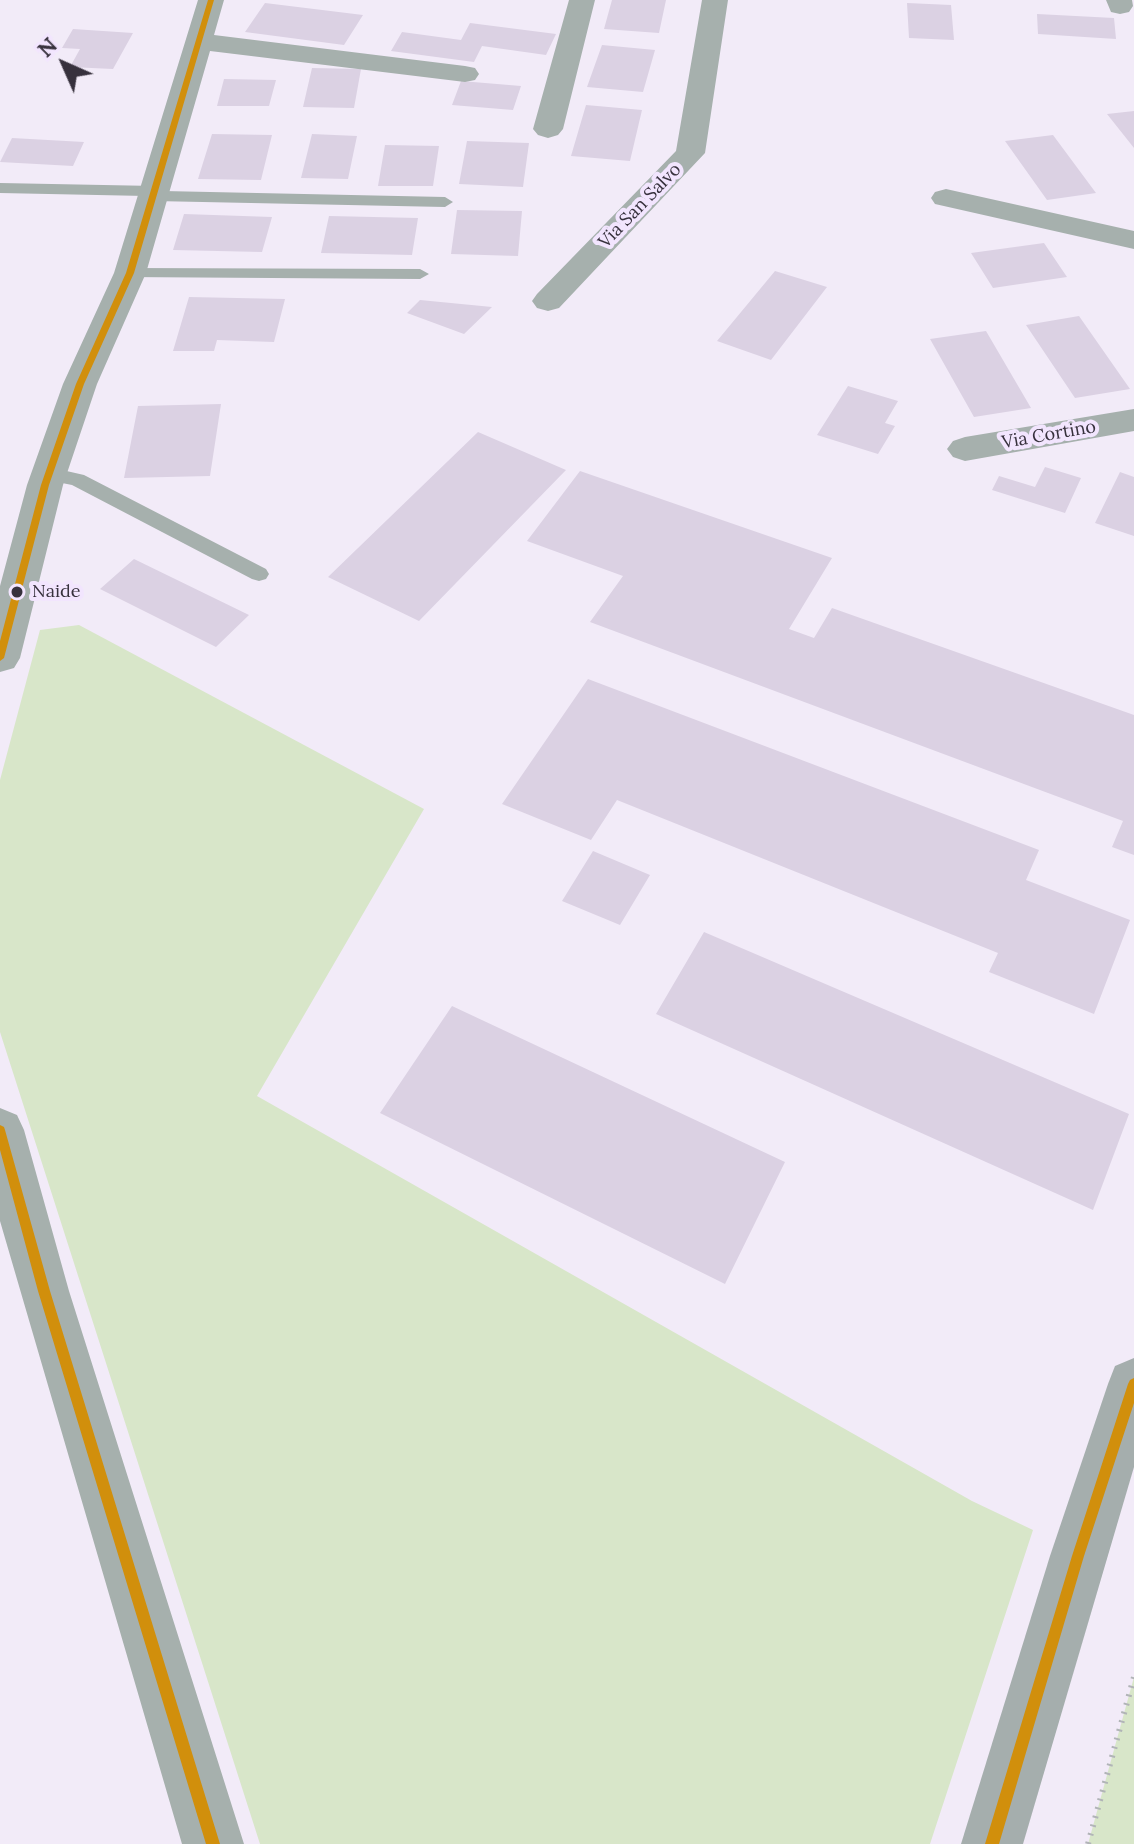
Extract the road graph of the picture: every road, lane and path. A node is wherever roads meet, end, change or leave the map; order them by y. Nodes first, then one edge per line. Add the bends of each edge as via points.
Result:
1 (211, 0) edge
2 (582, 0) edge
3 (715, 0) edge
4 (199, 41) junction
5 (465, 74) dead end
6 (548, 129) dead end
7 (0, 188) edge
8 (155, 194) junction
9 (946, 198) dead end
10 (445, 202) dead end
11 (1134, 240) edge
12 (130, 273) junction
13 (420, 274) dead end
14 (548, 301) dead end
15 (1134, 420) edge
16 (965, 449) dead end
17 (49, 474) junction
18 (259, 574) dead end
19 (0, 658) edge
20 (0, 1130) edge
21 (1134, 1384) edge
22 (1134, 1677) edge
23 (213, 1844) edge
24 (992, 1844) edge
25 (1088, 1844) edge

1 - 4 street
2 - 6 street
3 - 14 street, Via San Salvo via 690,153
4 - 5 street
4 - 8 street
7 - 8 lane
8 - 10 lane
8 - 12 street
9 - 11 street
12 - 13 lane
12 - 17 street via 80,384
15 - 16 street, Via Cortino
17 - 18 lane via 77,480
17 - 19 street
20 - 23 street
21 - 24 street
22 - 25 path

